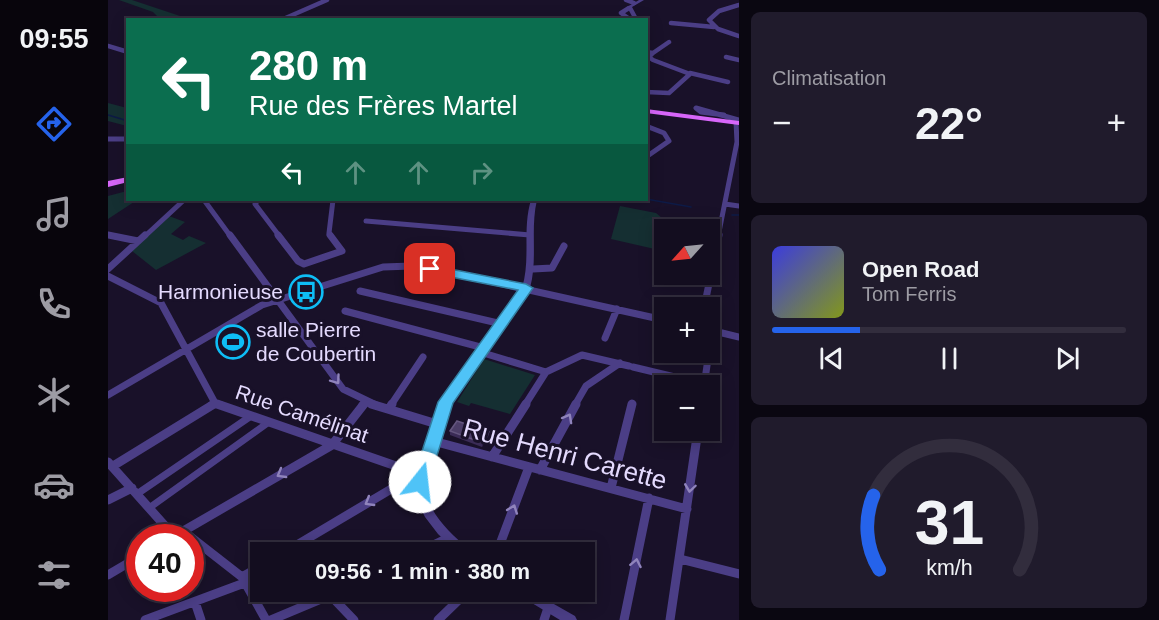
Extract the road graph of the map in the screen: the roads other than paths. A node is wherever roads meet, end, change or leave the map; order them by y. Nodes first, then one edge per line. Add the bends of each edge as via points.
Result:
1 (327, 0) edge
2 (626, 0) edge
3 (642, 0) edge
4 (634, 3) junction
5 (739, 5) edge
6 (629, 8) junction
7 (286, 18) edge
8 (628, 18) edge
9 (636, 18) edge
10 (671, 23) dead end
11 (714, 27) junction
12 (739, 36) edge
13 (669, 42) dead end
14 (108, 46) edge
15 (126, 51) edge
16 (648, 52) edge
17 (653, 53) junction
18 (726, 57) dead end
19 (739, 60) edge
20 (690, 73) junction
21 (728, 82) dead end
22 (648, 92) edge
23 (648, 111) edge
24 (724, 115) junction
25 (738, 122) edge
26 (648, 127) edge
27 (108, 139) edge
28 (126, 139) edge
29 (738, 140) edge
30 (648, 157) edge
31 (126, 178) edge
32 (108, 182) edge
33 (183, 201) edge
34 (205, 201) edge
35 (257, 201) edge
36 (333, 201) edge
37 (534, 201) edge
38 (725, 204) junction
39 (739, 206) edge
40 (366, 221) dead end
41 (530, 235) junction
42 (108, 236) edge
43 (138, 241) junction
44 (564, 246) dead end
45 (108, 269) edge
46 (533, 269) junction
47 (108, 276) edge
48 (526, 288) junction
49 (360, 291) dead end
50 (706, 297) edge
51 (277, 298) junction
52 (617, 309) junction
53 (345, 311) dead end
54 (654, 318) edge
55 (502, 324) junction
56 (720, 333) edge
57 (739, 337) edge
58 (605, 338) dead end
59 (186, 349) junction
60 (482, 350) junction
61 (423, 357) dead end
62 (627, 365) junction
63 (546, 372) junction
64 (666, 375) edge
65 (108, 395) edge
66 (365, 402) junction
67 (215, 403) junction
68 (632, 404) dead end
69 (389, 409) junction
70 (251, 416) junction
71 (269, 422) junction
72 (437, 424) junction
73 (432, 441) junction
74 (696, 441) edge
75 (332, 445) junction
76 (492, 457) junction
77 (110, 464) edge
78 (529, 467) junction
79 (540, 470) junction
80 (422, 477) junction
81 (611, 488) junction
82 (135, 491) junction
83 (649, 498) junction
84 (108, 500) edge
85 (149, 508) junction
86 (687, 509) junction
87 (162, 524) edge
88 (195, 524) edge
89 (448, 538) junction
90 (302, 542) edge
91 (440, 542) edge
92 (453, 542) edge
93 (501, 542) edge
94 (204, 548) edge
95 (680, 559) junction
96 (126, 564) edge
97 (108, 574) edge
98 (739, 574) edge
99 (250, 575) edge
100 (244, 580) junction
101 (204, 598) edge
102 (195, 602) joint
103 (314, 602) edge
104 (341, 602) edge
105 (457, 602) edge
106 (533, 602) edge
107 (546, 614) edge
108 (145, 620) edge
109 (201, 620) edge
110 (266, 620) edge
111 (271, 620) edge
112 (354, 620) edge
113 (438, 620) edge
114 (571, 620) edge
115 (624, 620) edge
116 (670, 620) edge

1 - 7 street
2 - 4 street
3 - 4 street
4 - 6 street
5 - 11 street via 711,16 709,21
6 - 8 street via 621,13
6 - 9 street
10 - 11 street
11 - 12 street
13 - 17 street
14 - 15 street
16 - 17 street
17 - 20 street via 653,60
18 - 19 street
20 - 21 street
20 - 22 street via 669,93
23 - 25 main road
24 - 24 street via 701,107 696,108 701,112
24 - 25 street
25 - 29 street
26 - 30 street via 664,133 669,141
27 - 28 street
29 - 38 street
31 - 32 main road
33 - 43 street
34 - 51 street
35 - 36 street via 255,204 269,225 304,264 342,251 328,232
37 - 41 street
38 - 39 street
38 - 50 street
40 - 41 street
41 - 46 street
42 - 43 street
43 - 45 street
44 - 46 street via 552,268
46 - 48 street
47 - 59 street via 159,301
48 - 51 street via 417,267 392,266 369,269
48 - 52 street
48 - 55 street
49 - 55 street
51 - 59 street
51 -> 66 street via 341,387
52 - 54 street
52 - 58 street
53 - 60 street
55 - 60 street
56 - 57 street
59 - 65 street
59 - 67 street
60 - 63 street
60 - 72 street via 451,393
61 - 69 street
62 - 63 street via 582,355
62 - 64 street
79 -> 62 street via 586,386
63 - 76 street
66 - 69 street
66 - 75 street
67 - 70 street, Rue Camélinat
67 - 77 street, Rue Camélinat
68 - 81 street
69 - 72 street
70 - 71 street, Rue Camélinat
70 - 82 street
71 - 75 street, Rue Camélinat
71 - 85 street
72 - 73 street
73 - 76 street, Rue Henri Carette
73 - 80 street
74 -> 86 street
75 - 80 street, Rue Camélinat
75 -> 88 street
76 - 78 street, Rue Henri Carette
77 - 82 street
78 - 79 street, Rue Henri Carette
93 -> 78 street
79 - 81 street, Rue Henri Carette
80 - 89 street via 421,496
80 -> 90 street via 403,482
81 - 83 street, Rue Henri Carette
82 - 84 street
82 - 85 street
83 - 86 street, Rue Henri Carette
115 -> 83 street
85 - 87 street
86 - 95 street
89 - 91 street
89 - 92 street
94 - 100 street
95 - 98 street
95 - 116 street
96 - 97 street
99 - 100 street
100 - 101 street
100 - 110 street
102 - 108 street
102 - 109 street
103 - 111 street
104 - 112 street
105 - 113 street
106 - 107 street
107 - 114 street

